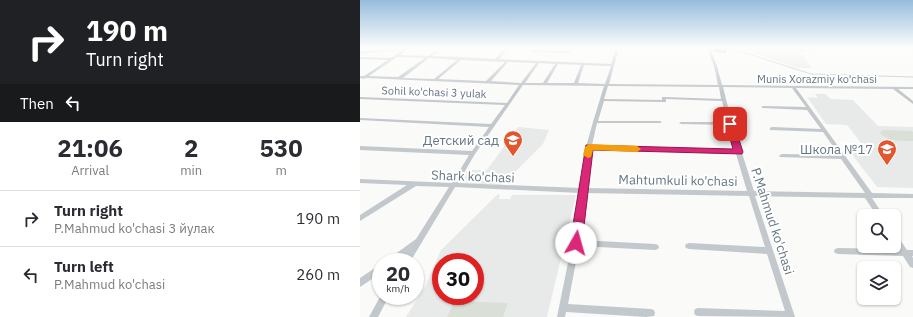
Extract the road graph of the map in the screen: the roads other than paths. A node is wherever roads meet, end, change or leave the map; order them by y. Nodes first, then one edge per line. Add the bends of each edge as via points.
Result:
1 (385, 63) edge
2 (421, 63) edge
3 (456, 63) edge
4 (505, 63) edge
5 (537, 63) edge
6 (553, 63) edge
7 (557, 63) junction
8 (716, 63) edge
9 (583, 64) junction
10 (613, 64) joint
11 (361, 78) edge
12 (400, 78) junction
13 (436, 80) junction
14 (487, 83) junction
15 (521, 84) junction
16 (544, 84) junction
17 (575, 85) junction
18 (608, 85) junction
19 (720, 87) junction
20 (794, 88) junction
21 (894, 88) junction
22 (913, 88) edge
23 (360, 98) edge
24 (602, 100) junction
25 (723, 100) junction
26 (913, 103) edge
27 (507, 104) junction
28 (763, 107) dead end
29 (809, 109) junction
30 (360, 119) edge
31 (595, 122) junction
32 (660, 122) dead end
33 (680, 123) dead end
34 (730, 124) junction
35 (492, 126) junction
36 (772, 129) dead end
37 (825, 131) junction
38 (589, 147) junction
39 (360, 148) edge
40 (739, 152) junction
41 (473, 154) junction
42 (782, 156) dead end
43 (843, 156) junction
44 (360, 181) edge
45 (414, 184) junction
46 (452, 186) junction
47 (584, 190) junction
48 (752, 194) junction
49 (868, 195) junction
50 (913, 196) edge
51 (877, 209) edge
52 (360, 218) edge
53 (419, 240) junction
54 (576, 243) junction
55 (901, 244) edge
56 (689, 246) dead end
57 (654, 247) dead end
58 (770, 251) junction
59 (838, 251) dead end
60 (402, 253) edge
61 (411, 253) edge
62 (909, 253) edge
63 (913, 264) edge
64 (372, 275) edge
65 (360, 284) edge
66 (379, 305) edge
67 (563, 308) junction
68 (698, 312) dead end
69 (651, 313) dead end
70 (790, 316) edge
71 (372, 317) edge
72 (561, 317) edge

1 - 11 street
2 - 12 street
3 - 13 street
4 - 14 street
5 - 15 street
6 - 7 street
7 - 9 street
7 - 16 street
8 - 19 street, P.Mahmud ko'chasi
9 - 10 street
9 - 17 street
10 - 18 street
11 - 12 street, Munis Xorazmiy ko'chasi
12 - 13 street, Munis Xorazmiy ko'chasi
13 - 14 street, Munis Xorazmiy ko'chasi
14 - 15 street, Munis Xorazmiy ko'chasi
15 - 16 street, Munis Xorazmiy ko'chasi
15 - 27 street
16 - 17 street, Munis Xorazmiy ko'chasi
17 - 18 street, Munis Xorazmiy ko'chasi
18 - 19 street, Munis Xorazmiy ko'chasi
18 - 24 street
19 - 20 street, Munis Xorazmiy ko'chasi
19 - 25 street, P.Mahmud ko'chasi
20 - 21 street, Munis Xorazmiy ko'chasi
20 - 29 street
21 - 22 street, Munis Xorazmiy ko'chasi
21 - 26 street
23 - 27 street, Sohil ko'chasi 3 yulak
24 - 25 street
24 - 31 street
25 - 34 street, P.Mahmud ko'chasi
27 - 35 street
28 - 29 street
29 - 37 street
30 - 35 street
31 - 32 street
31 - 38 street
33 - 34 street
34 - 40 street, P.Mahmud ko'chasi
35 - 41 street
36 - 37 street
37 - 43 street
38 - 40 street
38 - 47 street
39 - 41 street
40 - 48 street, P.Mahmud ko'chasi
41 - 46 street
42 - 43 street
43 - 49 street
44 - 45 street, Shark ko'chasi
45 - 46 street, Shark ko'chasi
45 - 52 street
46 - 47 street, Shark ko'chasi
46 - 53 street
47 - 48 street, Mahtumkuli ko'chasi
47 - 54 street
48 - 49 street, Mahtumkuli ko'chasi
48 - 58 street, P.Mahmud ko'chasi
49 - 50 street, Mahtumkuli ko'chasi
49 - 51 street
53 - 60 street
53 - 61 street
54 - 57 street
54 - 67 street
55 - 62 street
56 - 58 street
58 - 70 street, P.Mahmud ko'chasi
59 - 62 street
62 - 63 street
64 - 65 street
66 - 71 street
67 - 69 street
67 - 72 street
68 - 70 street

